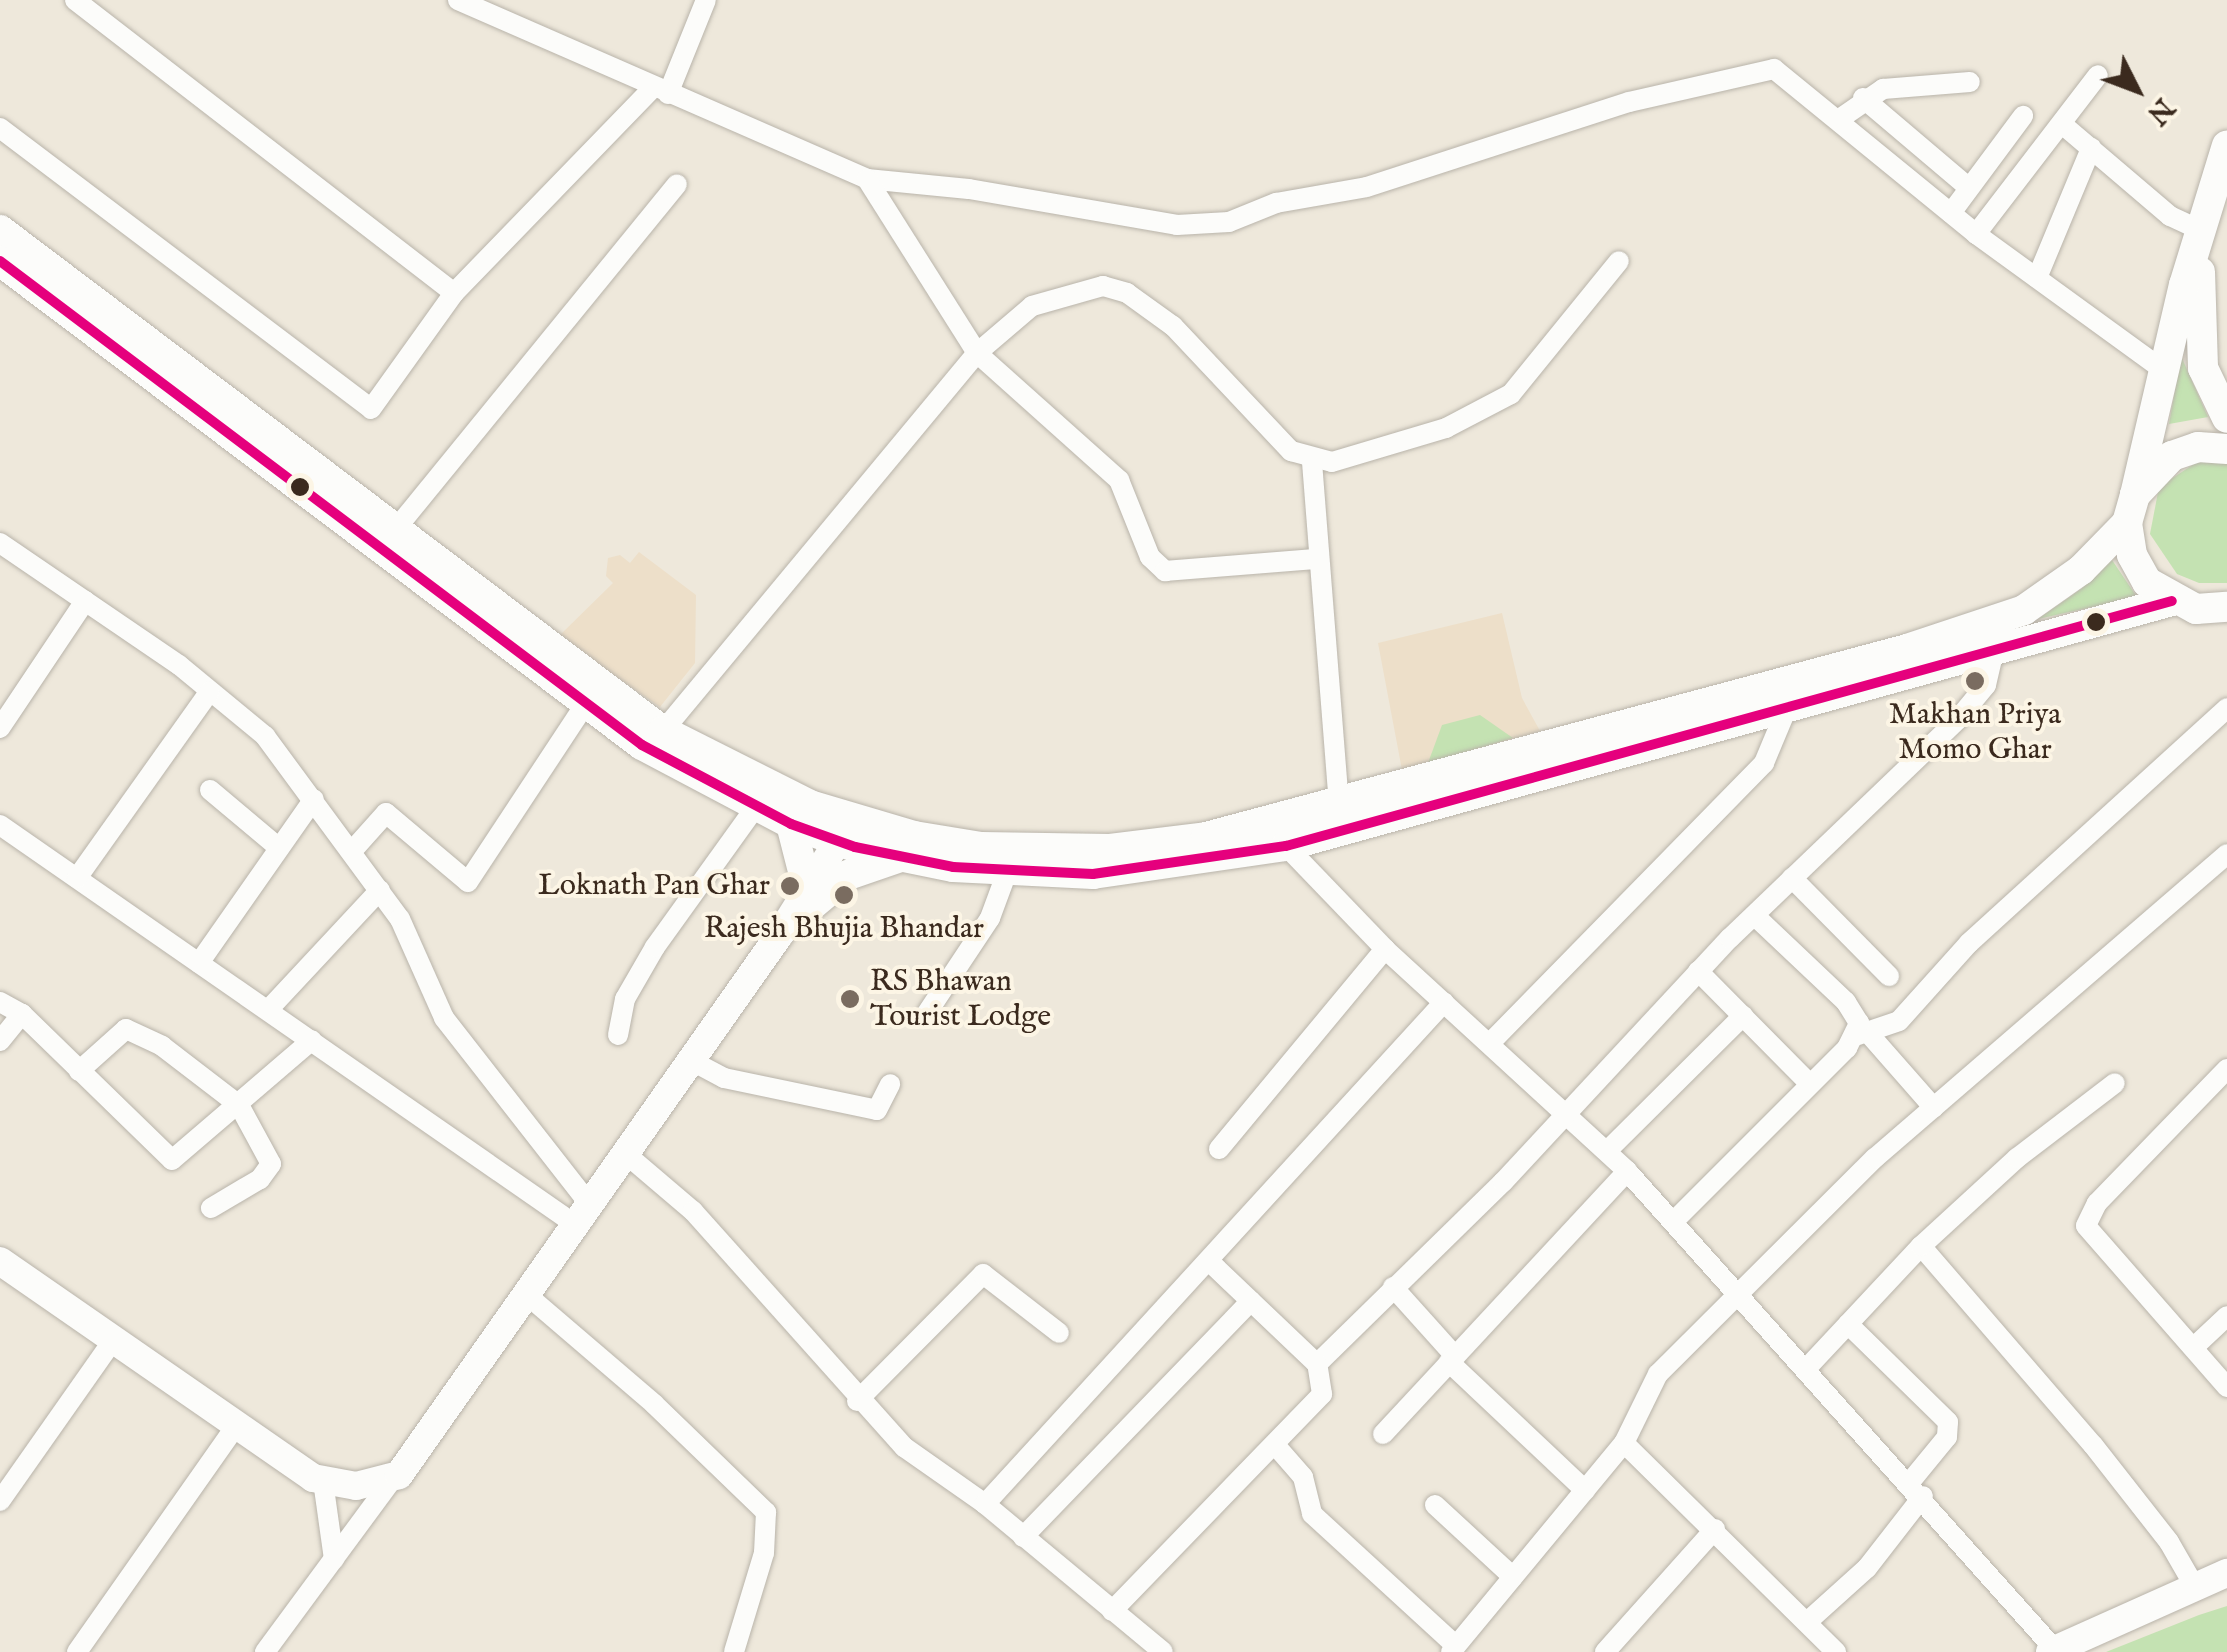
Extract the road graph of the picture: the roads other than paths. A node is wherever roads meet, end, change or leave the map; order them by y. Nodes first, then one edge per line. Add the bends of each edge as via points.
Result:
1 (76, 0) edge
2 (458, 0) edge
3 (706, 0) edge
4 (2098, 74) dead end
5 (1970, 82) dead end
6 (661, 91) junction
7 (1863, 98) junction
8 (2023, 116) dead end
9 (1838, 120) junction
10 (2062, 124) junction
11 (0, 128) edge
12 (2227, 145) edge
13 (2091, 148) junction
14 (867, 179) junction
15 (677, 184) dead end
16 (1969, 188) junction
17 (1950, 213) junction
18 (0, 230) edge
19 (1976, 234) junction
20 (2203, 236) junction
21 (0, 261) edge
22 (1620, 261) dead end
23 (2036, 278) junction
24 (454, 293) junction
25 (977, 353) junction
26 (2163, 370) junction
27 (2227, 418) edge
28 (2227, 449) edge
29 (1312, 462) junction
30 (2131, 509) junction
31 (395, 530) junction
32 (0, 543) edge
33 (1315, 559) junction
34 (85, 601) junction
35 (2172, 602) junction
36 (2225, 608) edge
37 (1996, 646) junction
38 (210, 691) junction
39 (586, 703) junction
40 (1787, 708) junction
41 (2227, 708) edge
42 (0, 728) edge
43 (663, 730) junction
44 (210, 790) dead end
45 (314, 799) junction
46 (1339, 802) junction
47 (755, 808) junction
48 (790, 824) junction
49 (0, 825) edge
50 (853, 833) junction
51 (1286, 846) junction
52 (279, 848) junction
53 (352, 852) junction
54 (2227, 854) edge
55 (901, 857) junction
56 (1007, 872) junction
57 (77, 878) junction
58 (1792, 878) junction
59 (380, 890) junction
60 (806, 899) junction
61 (1755, 916) junction
62 (1385, 949) junction
63 (199, 962) junction
64 (1698, 970) junction
65 (1890, 976) dead end
66 (0, 1002) edge
67 (1444, 1002) junction
68 (268, 1010) junction
69 (928, 1013) dead end
70 (22, 1014) junction
71 (1742, 1016) junction
72 (618, 1035) dead end
73 (1862, 1035) junction
74 (312, 1040) junction
75 (1492, 1040) junction
76 (0, 1041) edge
77 (692, 1061) junction
78 (2227, 1069) edge
79 (78, 1071) junction
80 (2115, 1082) dead end
81 (1809, 1083) junction
82 (890, 1084) dead end
83 (239, 1104) junction
84 (1934, 1108) junction
85 (1564, 1109) junction
86 (1218, 1149) dead end
87 (1607, 1151) junction
88 (626, 1154) junction
89 (1627, 1171) junction
90 (211, 1208) dead end
91 (583, 1215) junction
92 (1674, 1221) junction
93 (1920, 1246) junction
94 (0, 1261) edge
95 (1212, 1263) junction
96 (1393, 1287) junction
97 (1739, 1293) junction
98 (527, 1295) junction
99 (1251, 1301) junction
100 (2227, 1316) edge
101 (1848, 1324) junction
102 (1059, 1333) dead end
103 (113, 1340) junction
104 (2194, 1348) junction
105 (1452, 1359) junction
106 (1317, 1364) junction
107 (1805, 1370) junction
108 (2227, 1387) edge
109 (857, 1400) junction
110 (236, 1426) junction
111 (1383, 1434) dead end
112 (1624, 1442) junction
113 (1276, 1446) junction
114 (394, 1477) junction
115 (323, 1481) junction
116 (1916, 1489) junction
117 (1585, 1490) junction
118 (0, 1502) edge
119 (984, 1504) junction
120 (1434, 1504) dead end
121 (1715, 1529) junction
122 (1023, 1537) junction
123 (334, 1559) junction
124 (2227, 1573) edge
125 (1514, 1577) junction
126 (2196, 1589) junction
127 (1112, 1611) junction
128 (1807, 1622) junction
129 (1453, 1649) edge
130 (2054, 1651) edge
131 (77, 1652) edge
132 (265, 1652) edge
133 (734, 1652) edge
134 (1163, 1652) edge
135 (1605, 1652) edge
136 (1836, 1652) edge

1 - 24 street
2 - 6 street
3 - 6 street
4 - 10 street
5 - 7 street via 1895,86
6 - 14 street
6 - 24 street
7 - 9 street
7 - 16 street
8 - 16 street
9 - 14 street via 1782,72 1756,70 1629,102 1437,168 1208,225
9 - 17 street
10 - 13 street
10 - 19 street
11 - 24 street via 371,410
12 - 20 main road
13 - 20 street
13 - 23 street
14 - 25 street
15 - 31 street
16 - 17 street
17 - 19 street
18 - 31 main road
19 - 23 street
20 - 26 main road
20 - 27 main road via 2203,368
21 - 39 main road via 144,371 180,413 288,502 378,565 433,588
22 - 29 street via 1511,394 1446,428
23 - 26 street
25 - 29 street via 1032,306 1103,286 1127,293 1173,326 1291,451
25 - 33 street via 1119,480 1150,556 1164,571
25 - 43 street
26 - 30 main road
28 - 30 main road via 2172,456
29 - 33 street
30 - 35 main road via 2132,554 2147,582
30 - 46 main road via 2055,592 1990,624
31 - 43 main road
32 - 34 street
33 - 46 street
34 - 38 street
34 - 42 street
35 - 36 main road
35 - 37 main road
37 - 40 main road
37 - 58 street via 1992,672 1958,720
38 - 45 street via 265,736
38 - 57 street
39 - 47 main road via 681,769
39 - 53 street via 468,882 386,812
40 - 51 main road
40 - 75 street via 1764,762
41 - 73 street via 1969,943 1899,1020
43 - 50 main road
44 - 52 street
45 - 52 street
45 - 53 street
46 - 50 main road via 1299,813 1258,811 1132,831 968,845
47 - 48 main road
47 - 72 street via 654,947 625,999
48 - 50 main road
48 - 60 main road
49 - 57 street
50 - 55 main road
50 - 60 main road
51 - 56 main road via 1132,872
51 - 62 street
52 - 63 street
53 - 59 street
54 - 84 street
55 - 56 main road
55 - 60 main road
56 - 69 street via 990,918
57 - 63 street
58 - 61 street
58 - 65 street
59 - 68 street
59 - 91 street via 419,955 444,1018
60 - 77 main road
61 - 64 street
61 - 73 street via 1854,1011
62 - 67 street
62 - 86 street
63 - 68 street
64 - 71 street
64 - 85 street
66 - 70 street
67 - 75 street
67 - 95 street
68 - 74 street
70 - 76 street
70 - 79 street
71 - 81 street
71 - 87 street
73 - 81 street
73 - 84 street
74 - 83 street
74 - 91 street
75 - 85 street
77 - 82 street via 724,1078 877,1110
77 - 88 main road
78 - 104 street via 2096,1204 2086,1226
79 - 83 street via 126,1029 162,1046
79 - 83 street via 172,1160
80 - 93 street
81 - 92 street
83 - 90 street via 271,1164 260,1179
84 - 97 street
85 - 87 street
85 - 96 street via 1503,1182
87 - 89 street
88 - 91 main road
88 - 109 street via 693,1211
89 - 92 street
89 - 105 street
91 - 98 main road
92 - 97 street
93 - 101 street
93 - 126 street via 2092,1445 2169,1542
94 - 103 main road
95 - 99 street
95 - 119 street via 1080,1392
96 - 105 street
96 - 106 street
97 - 107 street
97 - 112 street via 1658,1374
98 - 114 main road via 414,1462
98 - 133 street via 766,1512 764,1553
99 - 106 street
99 - 122 street
100 - 104 street
101 - 107 street
101 - 116 street via 1948,1422 1948,1437
102 - 109 street via 983,1274
103 - 110 main road
103 - 118 street
104 - 108 street
105 - 111 street
105 - 117 street
106 - 113 street via 1319,1402
107 - 116 street
109 - 119 street via 904,1447
110 - 115 main road
110 - 131 street
112 - 117 street
112 - 121 street
113 - 127 street
113 - 129 street via 1303,1478 1312,1514
114 - 115 main road via 356,1486
114 - 123 street
115 - 123 street
116 - 128 street via 1868,1568
116 - 130 street
117 - 125 street
119 - 122 street
120 - 125 street
121 - 128 street
121 - 135 street
122 - 127 street
123 - 132 street
124 - 126 main road
125 - 129 street
126 - 130 main road
127 - 134 street
128 - 136 street

